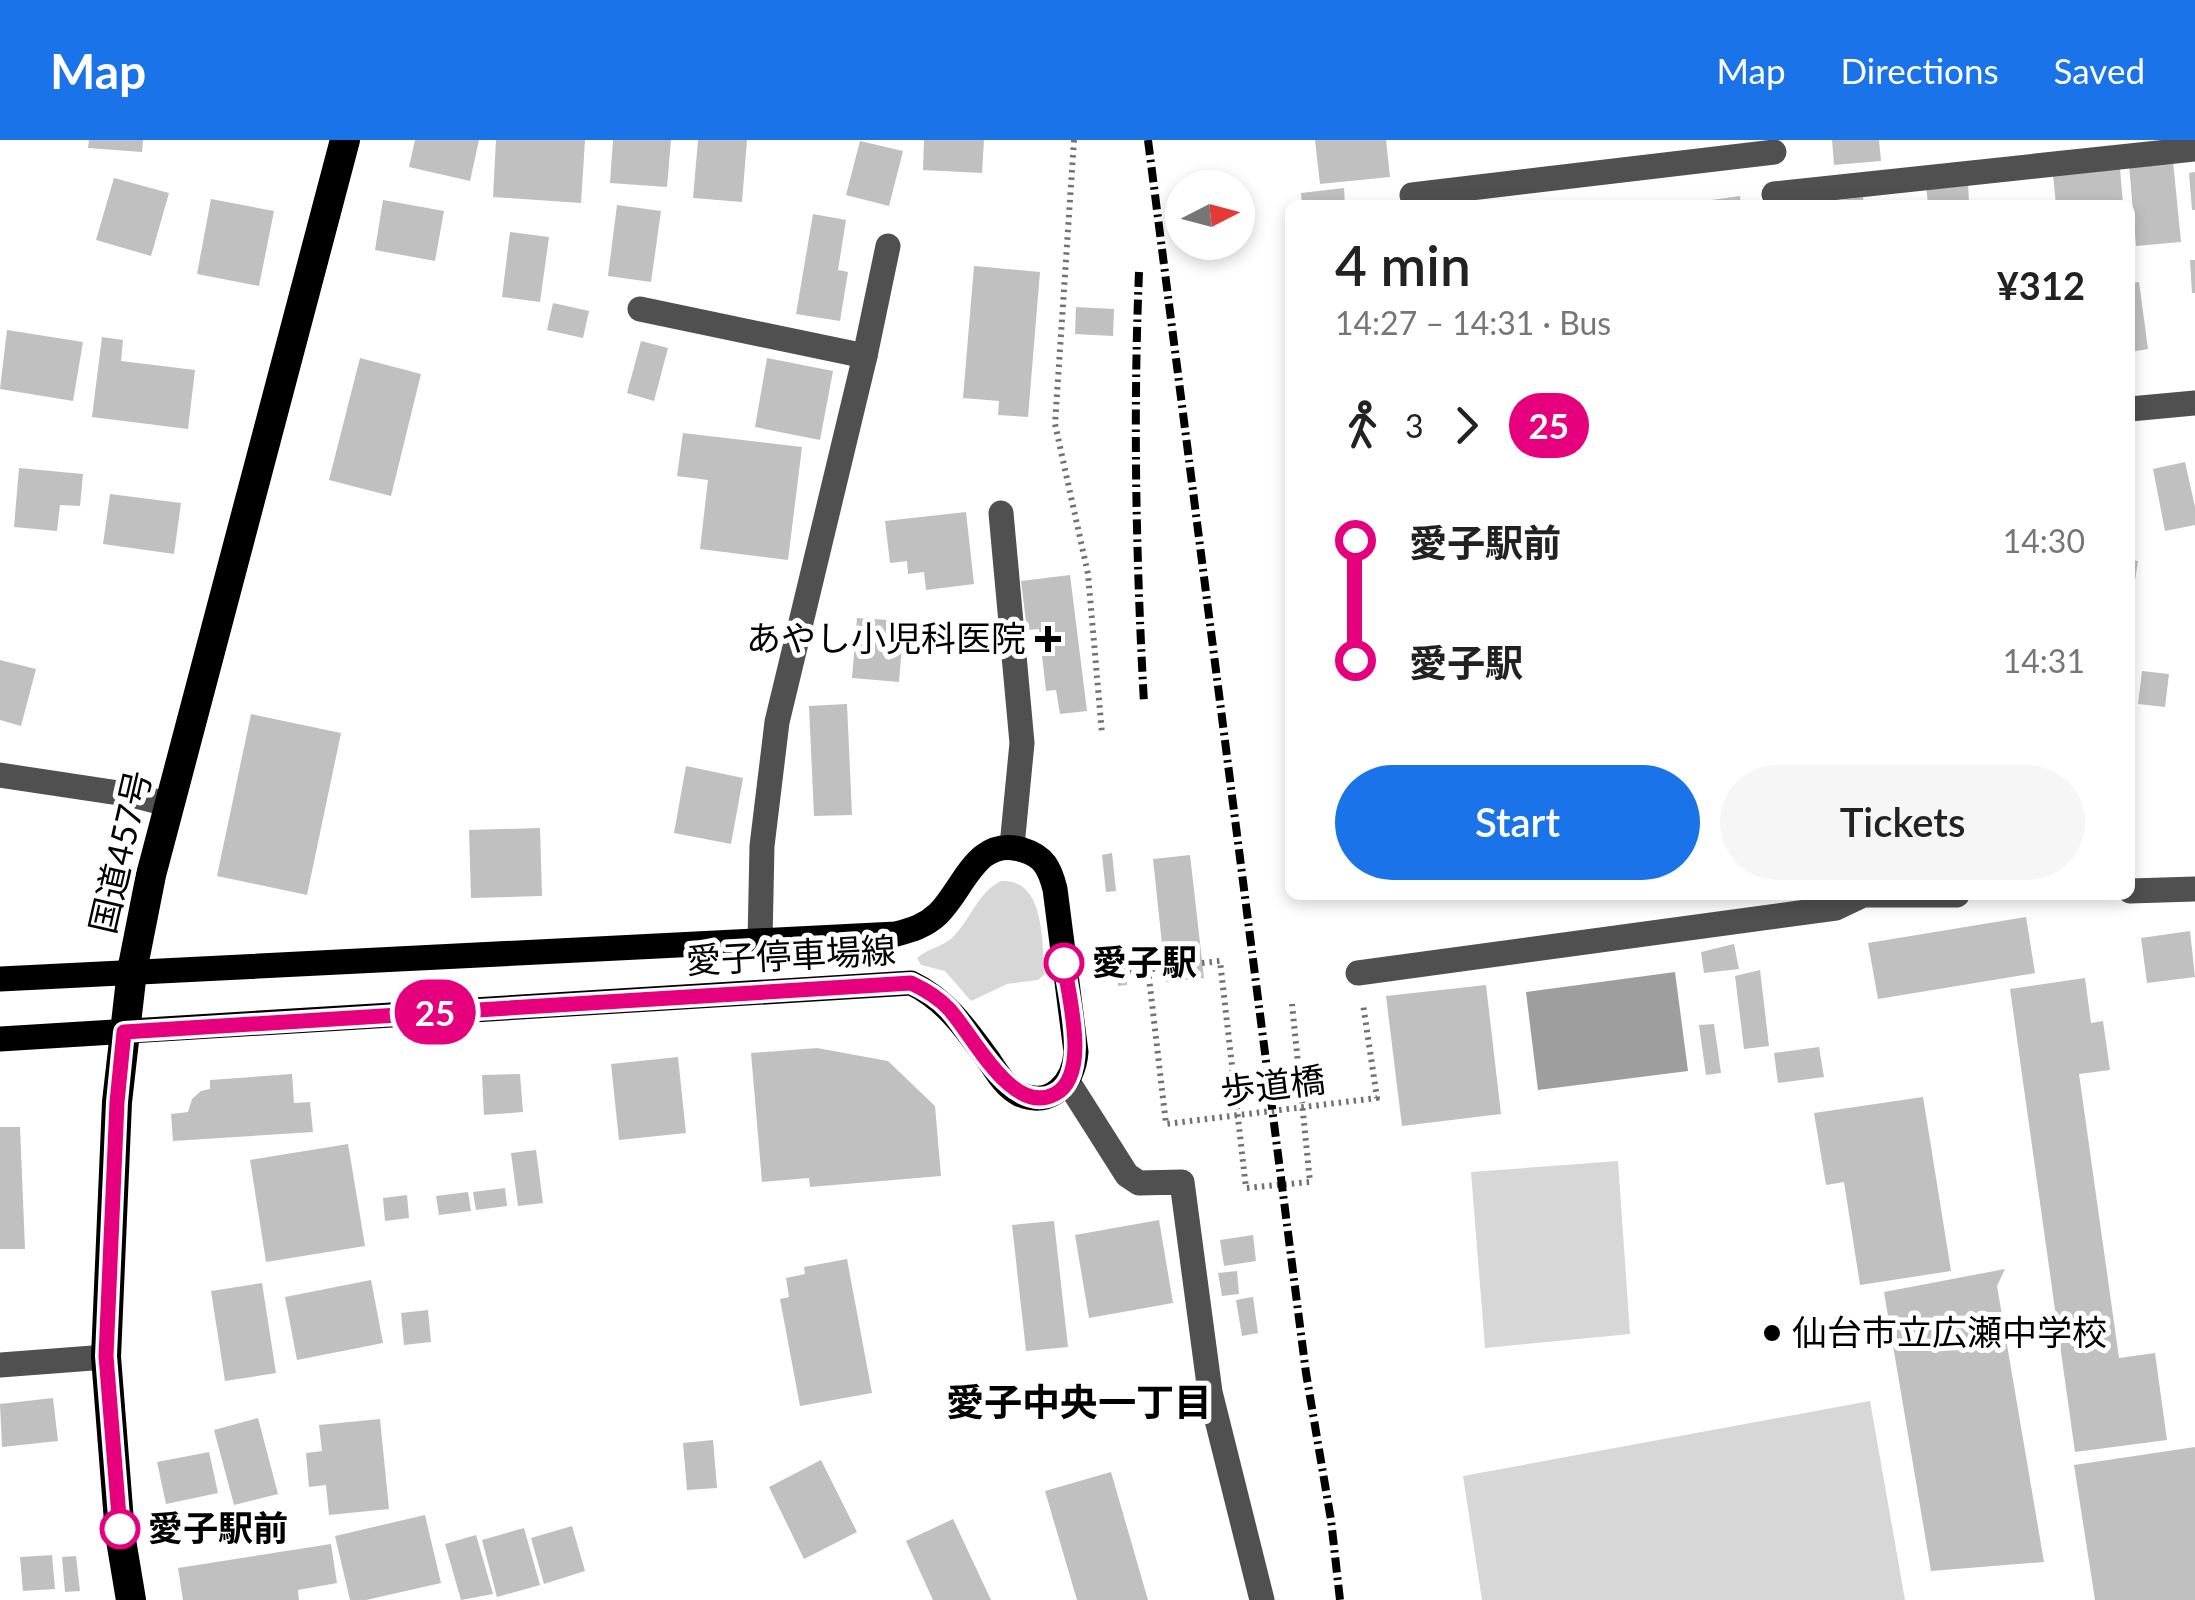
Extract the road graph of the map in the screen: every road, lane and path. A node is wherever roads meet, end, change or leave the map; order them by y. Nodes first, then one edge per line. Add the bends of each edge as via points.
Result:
1 (345, 140) edge
2 (1074, 140) edge
3 (1774, 146) edge
4 (2195, 148) edge
5 (1412, 195) dead end
6 (1773, 200) edge
7 (888, 246) dead end
8 (640, 309) dead end
9 (865, 356) junction
10 (2195, 403) edge
11 (2135, 409) edge
12 (1001, 514) dead end
13 (1102, 734) dead end
14 (0, 776) edge
15 (170, 805) junction
16 (1012, 846) junction
17 (2135, 891) edge
18 (2192, 892) edge
19 (1851, 900) edge
20 (760, 941) junction
21 (1202, 963) dead end
22 (1165, 968) dead end
23 (1148, 970) junction
24 (132, 971) junction
25 (1130, 971) dead end
26 (1358, 973) joint
27 (0, 980) edge
28 (1292, 1004) dead end
29 (124, 1032) junction
30 (0, 1039) edge
31 (1068, 1082) junction
32 (106, 1356) junction
33 (0, 1365) edge
34 (131, 1600) edge
35 (1262, 1600) edge

1 - 15 highway, 国道457号
2 - 13 path via 1054,424 1088,574
3 - 5 street
3 - 6 street
4 - 6 street
7 - 9 street
8 - 9 street
9 - 20 street via 777,722 762,846
10 - 11 street
12 - 16 street via 1022,743
14 - 15 street
15 - 24 highway, 国道457号
16 - 20 main road, 愛子停車場線 via 992,849 975,862 939,914 920,928
16 - 31 main road via 1049,866 1055,889 1076,1052
17 - 18 street
19 - 26 street via 1836,908
20 - 24 main road, 愛子停車場線
21 - 28 path via 1220,961 1246,1188 1310,1182
22 - 23 path
23 - 25 path
23 - 26 path, 歩道橋 via 1166,1124 1378,1098
24 - 27 main road, 愛子停車場線
24 - 29 highway, 国道457号
29 - 30 main road, 愛子停車場線
29 - 31 main road, 愛子停車場線 via 911,983 946,1006 1019,1094 1041,1098
29 - 32 highway, 国道457号
31 - 35 street via 1127,1175 1139,1183 1182,1182 1210,1392
32 - 33 street
32 - 34 highway, 国道457号

